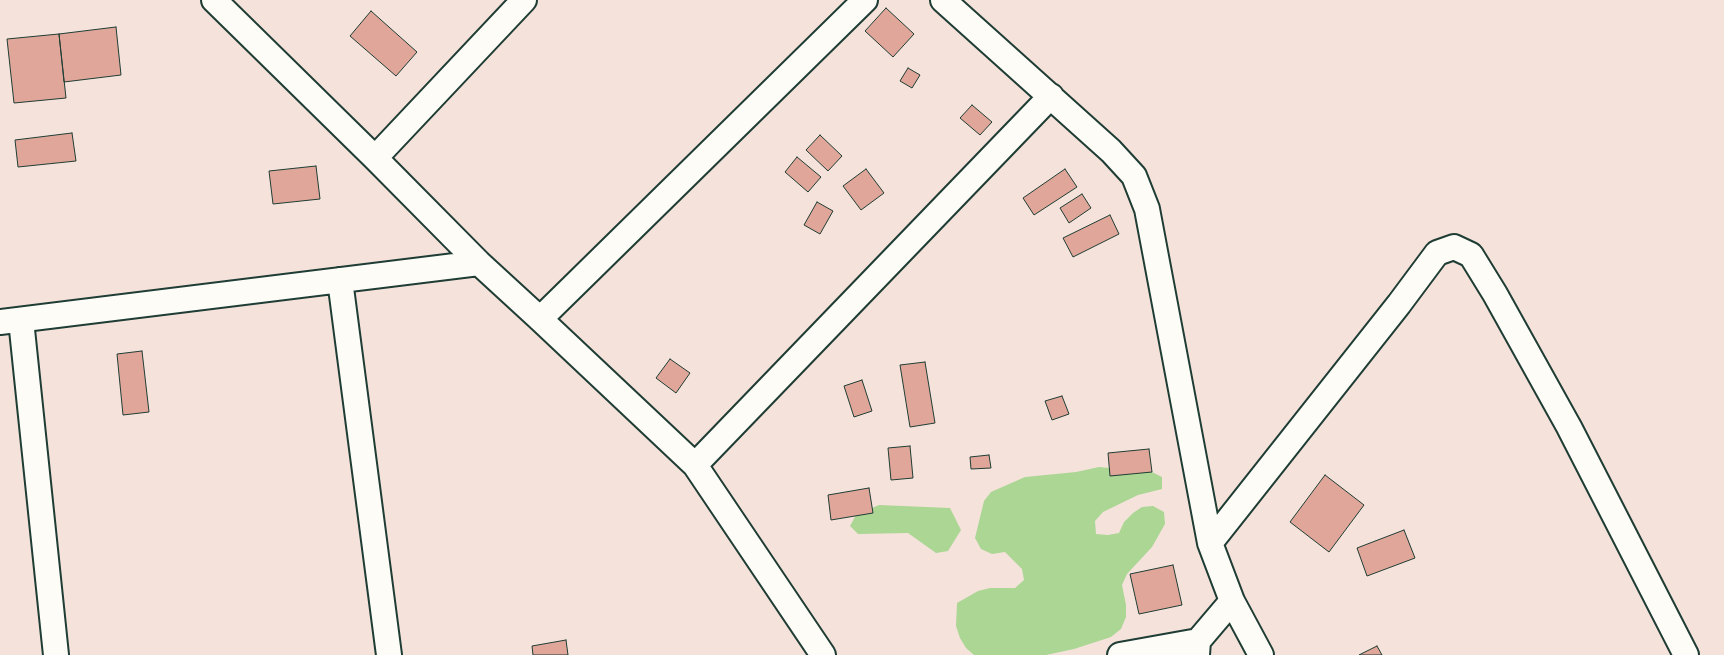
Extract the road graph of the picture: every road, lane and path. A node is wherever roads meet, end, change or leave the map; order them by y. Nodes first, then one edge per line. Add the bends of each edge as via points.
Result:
1 (214, 0) edge
2 (524, 0) edge
3 (865, 0) edge
4 (949, 2) edge
5 (1051, 96) junction
6 (375, 158) junction
7 (479, 263) junction
8 (340, 280) junction
9 (540, 318) junction
10 (10, 321) edge
11 (695, 465) junction
12 (1210, 543) junction
13 (1232, 601) junction
14 (1198, 648) edge
15 (56, 655) edge
16 (389, 655) edge
17 (823, 655) edge
18 (1120, 655) edge
19 (1261, 655) edge
20 (1686, 655) edge

1 - 6 street
2 - 6 street
3 - 9 street
4 - 5 street
5 - 11 street
5 - 12 street via 1134,176 1146,209
6 - 7 street
7 - 8 street
7 - 9 street
8 - 10 street
8 - 16 street
9 - 11 street
10 - 15 street
11 - 17 street
12 - 13 street
12 - 20 street via 1437,253 1454,247 1472,255 1495,294 1569,427
13 - 14 street
13 - 19 street
14 - 18 street

